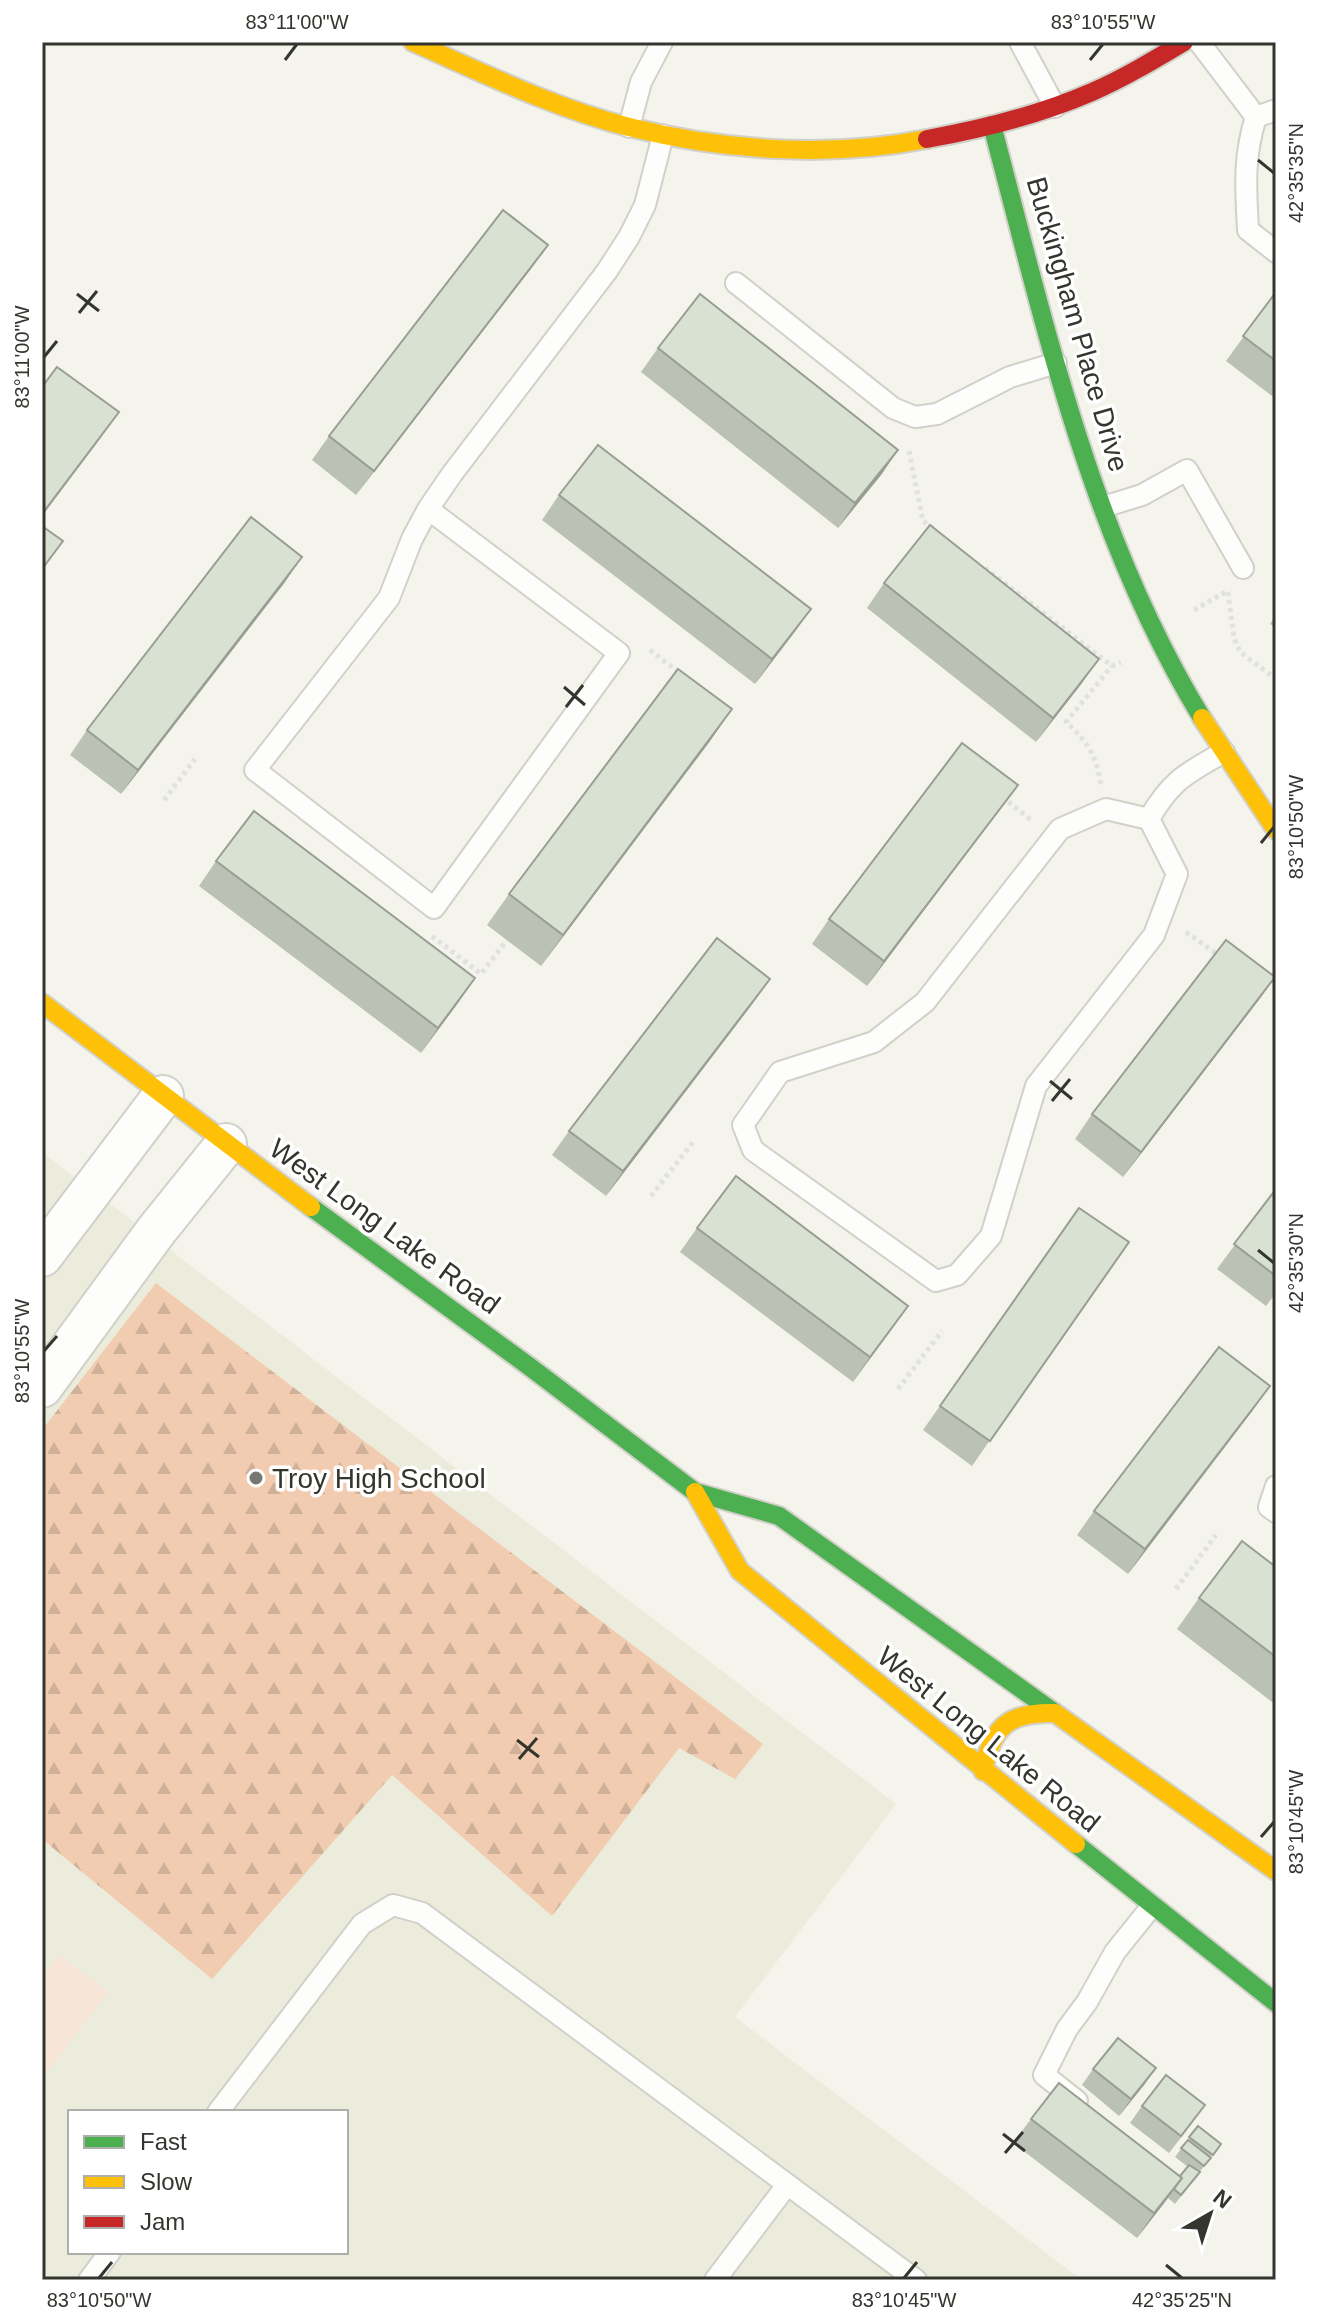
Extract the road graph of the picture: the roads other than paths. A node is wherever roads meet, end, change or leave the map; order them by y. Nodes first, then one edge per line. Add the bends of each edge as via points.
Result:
1 (413, 42) edge
2 (662, 42) edge
3 (1020, 42) edge
4 (1184, 42) edge
5 (1199, 42) edge
6 (1055, 107) junction
7 (1276, 110) edge
8 (1256, 117) junction
9 (992, 125) junction
10 (629, 127) junction
11 (663, 135) junction
12 (1276, 252) edge
13 (736, 283) dead end
14 (1056, 363) junction
15 (1103, 507) junction
16 (428, 509) junction
17 (1243, 568) dead end
18 (1224, 752) junction
19 (1149, 819) junction
20 (1276, 830) edge
21 (42, 1003) edge
22 (163, 1096) junction
23 (226, 1144) junction
24 (42, 1256) edge
25 (42, 1387) edge
26 (1276, 1486) edge
27 (695, 1492) junction
28 (1276, 1512) edge
29 (1054, 1713) junction
30 (983, 1771) junction
31 (1276, 1871) edge
32 (1152, 1906) junction
33 (1276, 2003) edge
34 (220, 2110) edge
35 (1090, 2111) edge
36 (787, 2185) junction
37 (108, 2254) edge
38 (89, 2280) edge
39 (715, 2280) edge
40 (916, 2280) edge

1 - 10 main road via 534,95
2 - 10 lane via 641,82
3 - 6 lane
4 - 6 main road via 1135,72
5 - 8 lane
6 - 9 main road
7 - 8 lane
8 - 12 lane via 1245,175 1248,230
9 - 11 main road via 909,142 829,149 718,145
9 - 14 main road, Buckingham Place Drive
10 - 11 main road
11 - 16 lane via 645,205 629,237
13 - 14 lane via 893,408 915,417 937,414 1010,377
14 - 15 main road, Buckingham Place Drive
15 - 17 lane via 1142,495 1187,470
15 - 18 main road, Buckingham Place Drive via 1156,634
16 - 16 lane via 389,598 255,770 434,908 619,653
18 - 19 lane via 1183,775
18 - 20 main road, Buckingham Place Drive
19 - 19 lane via 1177,874 1154,935 1036,1086 991,1236 957,1275 936,1281 753,1150 743,1125 780,1072 874,1042 925,1002 1060,829 1106,809
21 - 22 main road, West Long Lake Road
22 - 23 main road, West Long Lake Road
22 - 24 street
23 - 25 street
23 - 27 main road, West Long Lake Road
26 - 28 lane via 1269,1507
27 - 29 main road, West Long Lake Road via 779,1516
27 - 30 main road, West Long Lake Road via 740,1571
29 - 30 main road via 1018,1715 1003,1725 992,1738
29 - 31 main road, West Long Lake Road
30 - 32 main road, West Long Lake Road
32 - 33 main road, West Long Lake Road
32 - 35 lane via 1115,1952 1044,2075
34 - 36 lane via 362,1924 393,1905 422,1913
36 - 39 lane
36 - 40 lane
37 - 38 lane

